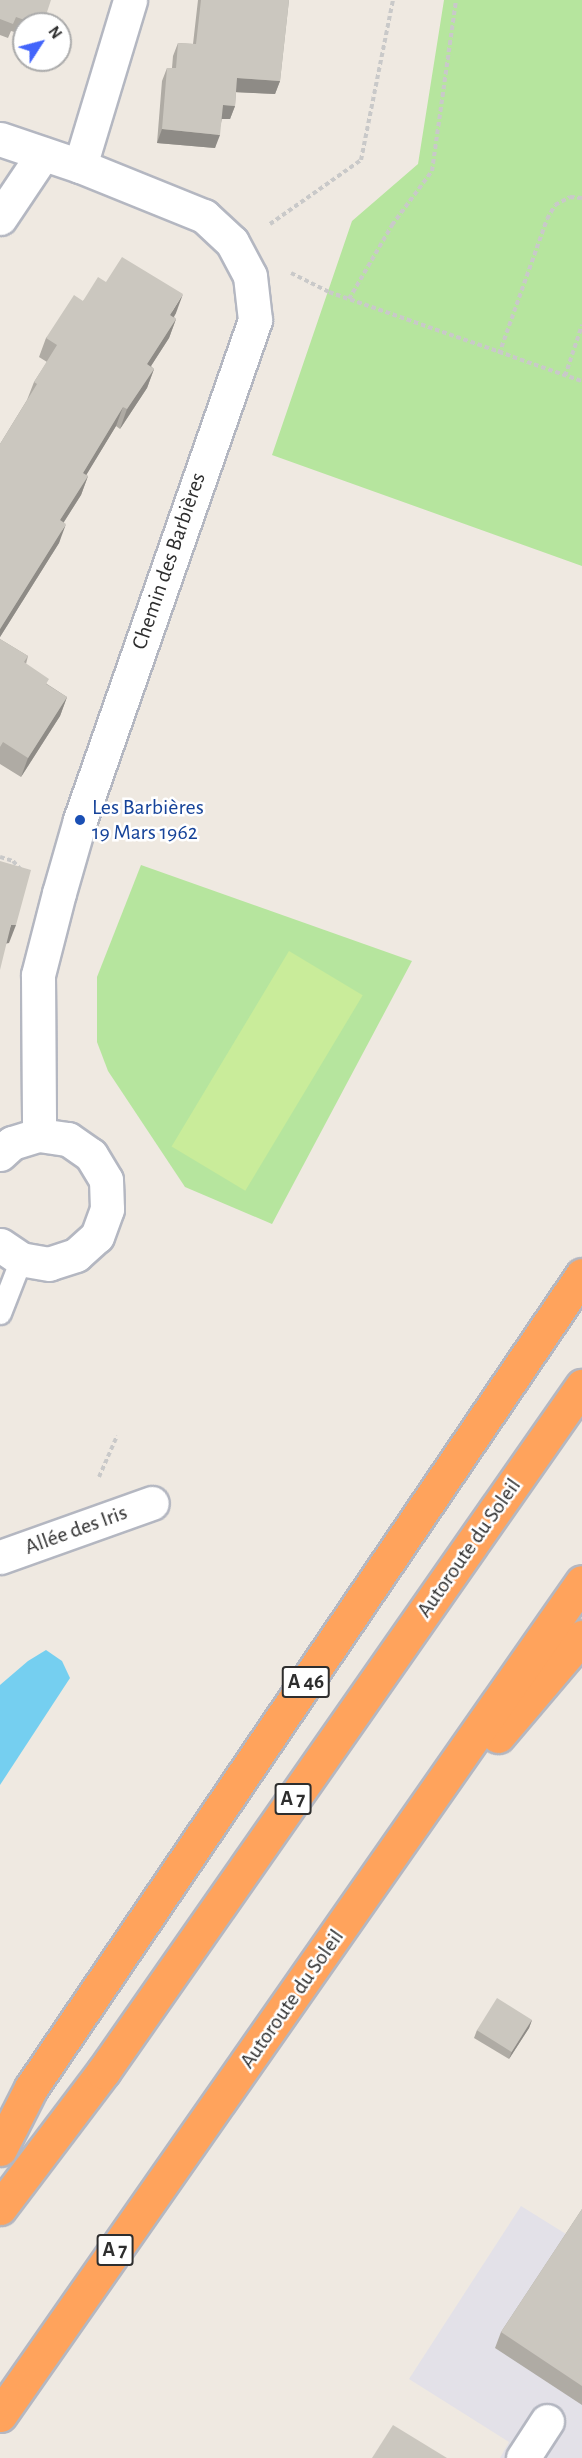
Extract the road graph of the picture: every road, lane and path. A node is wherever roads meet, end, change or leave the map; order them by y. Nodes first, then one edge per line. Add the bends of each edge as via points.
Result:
1 (130, 0) edge
2 (393, 0) edge
3 (456, 0) edge
4 (0, 139) edge
5 (43, 154) junction
6 (80, 166) junction
7 (582, 198) edge
8 (0, 218) edge
9 (261, 269) junction
10 (349, 299) junction
11 (582, 325) edge
12 (499, 354) junction
13 (565, 376) junction
14 (582, 381) edge
15 (0, 857) edge
16 (27, 876) edge
17 (39, 1135) junction
18 (0, 1154) edge
19 (10, 1252) edge
20 (582, 1275) edge
21 (0, 1313) edge
22 (582, 1386) edge
23 (152, 1503) dead end
24 (0, 1557) edge
25 (582, 1582) edge
26 (582, 1637) edge
27 (373, 1884) junction
28 (0, 2149) edge
29 (0, 2208) edge
30 (0, 2415) edge
31 (547, 2421) dead end
32 (523, 2458) edge

1 - 6 street
2 - 9 path via 361,160 263,229
3 - 10 path via 432,171 392,225
4 - 5 street, Chemin des Barbières
5 - 6 street, Chemin des Barbières
5 - 8 street
6 - 9 street, Chemin des Barbières via 204,216
7 - 12 path via 570,197 555,205 547,219
9 - 10 path
9 - 17 street, Chemin des Barbières via 255,320 80,820 38,975
10 - 12 path
11 - 13 path
12 - 13 path
13 - 14 path
15 - 16 path via 14,861
17 - 18 street via 12,1143
17 - 19 street via 68,1139 91,1155 106,1180 108,1209 97,1236 75,1255 49,1264
19 - 21 lane
20 - 28 highway, A 46 via 31,2088
22 - 29 highway, Autoroute du Soleil / A 7 via 103,2072
23 - 24 street, Allée des Iris
25 - 27 highway, Autoroute du Soleil / A 7
26 - 27 highway
27 - 30 highway, Autoroute du Soleil / A 7
31 - 32 street

